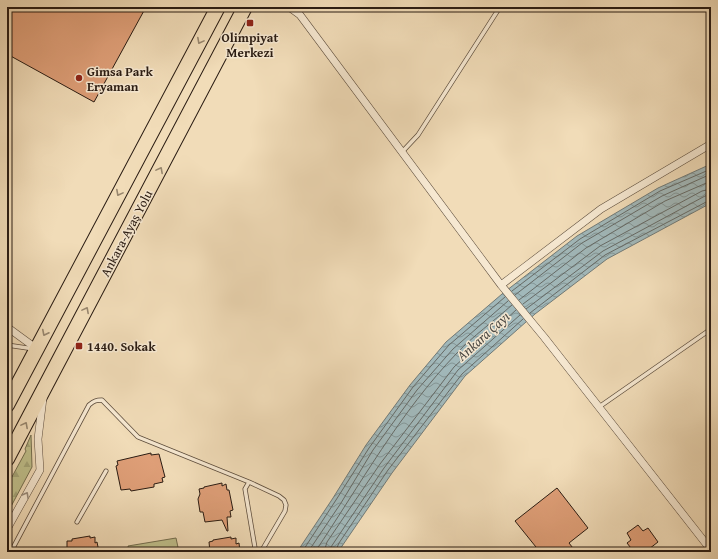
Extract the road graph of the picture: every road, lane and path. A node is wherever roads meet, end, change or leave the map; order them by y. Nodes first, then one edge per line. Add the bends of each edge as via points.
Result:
1 (218, 7) edge
2 (245, 7) edge
3 (289, 7) edge
4 (500, 7) edge
5 (711, 144) edge
6 (402, 152) junction
7 (501, 285) junction
8 (7, 326) edge
9 (711, 329) edge
10 (7, 345) edge
11 (37, 349) junction
12 (45, 388) junction
13 (7, 405) edge
14 (599, 407) junction
15 (7, 460) edge
16 (106, 471) dead end
17 (249, 482) junction
18 (77, 522) dead end
19 (7, 529) edge
20 (711, 550) edge
21 (12, 552) edge
22 (260, 552) edge

1 -> 11 highway, Ankara-Ayaş Yolu
12 -> 2 highway, Ankara-Ayaş Yolu
3 - 6 street via 300,15
4 - 6 lane via 418,135
5 - 7 street via 601,209
6 - 7 street
7 - 14 street
8 - 11 street
9 - 14 lane
10 - 11 lane
11 - 13 highway, Ankara-Ayaş Yolu
15 -> 12 highway, Ankara-Ayaş Yolu
19 -> 12 street via 40,470 38,439
14 - 20 street
16 - 18 lane
17 - 21 lane via 138,437 102,400 93,401
17 - 22 lane via 245,489 255,548
17 - 22 lane via 279,496 286,505 285,511

